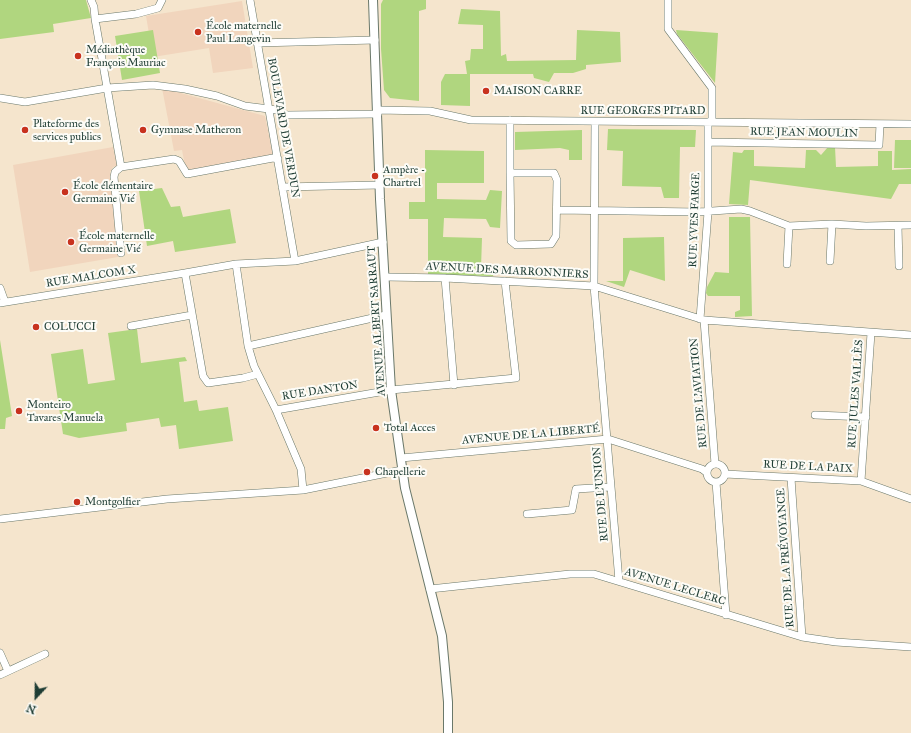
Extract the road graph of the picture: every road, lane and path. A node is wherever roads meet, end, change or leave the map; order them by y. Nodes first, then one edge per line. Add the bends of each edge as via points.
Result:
1 (91, 0) edge
2 (162, 0) edge
3 (250, 0) edge
4 (373, 0) edge
5 (668, 0) edge
6 (95, 19) junction
7 (375, 40) junction
8 (257, 43) junction
9 (107, 88) junction
10 (0, 98) edge
11 (269, 109) junction
12 (377, 112) junction
13 (510, 120) junction
14 (595, 122) junction
15 (710, 122) junction
16 (880, 124) junction
17 (911, 124) edge
18 (708, 142) junction
19 (278, 159) junction
20 (121, 167) junction
21 (510, 173) junction
22 (380, 185) junction
23 (282, 187) junction
24 (557, 210) junction
25 (594, 212) junction
26 (708, 212) junction
27 (832, 224) junction
28 (911, 225) edge
29 (788, 226) junction
30 (898, 226) junction
31 (383, 242) junction
32 (121, 253) dead end
33 (295, 260) junction
34 (830, 261) dead end
35 (236, 264) junction
36 (787, 264) dead end
37 (899, 266) dead end
38 (185, 273) junction
39 (384, 277) junction
40 (445, 278) junction
41 (505, 281) junction
42 (594, 286) junction
43 (0, 288) edge
44 (2, 303) edge
45 (192, 315) junction
46 (386, 315) junction
47 (702, 320) junction
48 (131, 326) dead end
49 (872, 333) junction
50 (911, 335) edge
51 (248, 346) junction
52 (258, 374) junction
53 (454, 385) junction
54 (391, 390) junction
55 (276, 410) junction
56 (815, 415) dead end
57 (866, 417) junction
58 (608, 439) junction
59 (401, 458) junction
60 (715, 464) junction
61 (402, 470) junction
62 (706, 472) junction
63 (725, 474) junction
64 (791, 478) junction
65 (861, 481) junction
66 (716, 482) junction
67 (611, 486) junction
68 (303, 490) junction
69 (911, 499) edge
70 (527, 514) dead end
71 (0, 519) edge
72 (619, 581) junction
73 (430, 589) junction
74 (726, 615) junction
75 (802, 637) junction
76 (911, 647) edge
77 (0, 653) edge
78 (45, 654) dead end
79 (8, 671) junction
80 (0, 675) edge
81 (448, 733) edge

1 - 6 street
2 - 6 street via 158,8 136,14
3 - 8 street, BOULEVARD DE VERDUN
4 - 7 street, AVENUE ALBERT SARRAUT
5 - 15 street, RUE YVES FARGE via 668,29 712,88
6 - 9 street
7 - 8 street
7 - 12 street, AVENUE ALBERT SARRAUT
8 - 11 street, BOULEVARD DE VERDUN
9 - 10 street, RUE GEORGES PITARD via 26,102
9 - 11 street, RUE GEORGES PITARD via 153,85 185,89 245,106
9 - 20 street
11 - 12 street, RUE GEORGES PITARD via 287,115
11 - 19 street, BOULEVARD DE VERDUN
12 - 13 street, RUE GEORGES PITARD via 430,111 465,120
12 - 22 street, AVENUE ALBERT SARRAUT
13 - 14 street, RUE GEORGES PITARD
13 - 21 street
14 - 15 street, RUE GEORGES PITARD
14 - 25 street, RUE DE L'UNION
15 - 16 street, RUE GEORGES PITARD
15 - 18 street, RUE YVES FARGE
16 - 17 street, RUE GEORGES PITARD
16 - 18 street, RUE JEAN MOULIN via 879,145
18 - 26 street, RUE YVES FARGE
19 - 20 street via 187,174 179,161 174,159
19 - 23 street, BOULEVARD DE VERDUN
20 - 32 street via 115,172 114,177
21 - 24 street via 554,173 557,180
21 - 24 street via 512,241 516,245 551,244 556,236
22 - 23 street
22 - 31 street, AVENUE ALBERT SARRAUT
23 - 33 street, BOULEVARD DE VERDUN
24 - 25 street
25 - 26 street
25 - 42 street, RUE DE L'UNION
26 - 29 street via 741,209
26 - 47 street, RUE YVES FARGE
27 - 29 street
27 - 30 street
27 - 34 street
28 - 30 street
29 - 36 street
30 - 37 street
31 - 33 street, RUE MALCOM X
31 - 39 street, AVENUE ALBERT SARRAUT
33 - 35 street, RUE MALCOM X
35 - 38 street, RUE MALCOM X
35 - 51 street
38 - 44 street, RUE MALCOM X
38 - 45 street
39 - 40 street, AVENUE DES MARRONNIERS
39 - 46 street, AVENUE ALBERT SARRAUT
40 - 41 street, AVENUE DES MARRONNIERS
40 - 53 street
41 - 42 street, AVENUE DES MARRONNIERS
41 - 53 street, RUE DANTON via 516,378
42 - 47 street, AVENUE DES MARRONNIERS
42 - 58 street, RUE DE L'UNION
43 - 44 street
45 - 48 street
45 - 52 street via 203,376 208,384
46 - 51 street
46 - 54 street, AVENUE ALBERT SARRAUT
47 - 49 street, AVENUE DES MARRONNIERS
47 - 60 street, RUE DE L'AVIATION
49 - 50 street, AVENUE DES MARRONNIERS
49 - 57 street, RUE JULES VALLÈS
51 - 52 street
52 - 55 street
53 - 54 street, RUE DANTON
54 - 55 street, RUE DANTON
54 - 59 street, AVENUE ALBERT SARRAUT
55 - 68 street via 301,469
56 - 57 street
57 - 65 street, RUE JULES VALLÈS
58 - 59 street, AVENUE DE LA LIBERTÉ
58 - 62 street, AVENUE DE LA LIBERTÉ
58 - 67 street, RUE DE L'UNION
59 - 61 street, AVENUE ALBERT SARRAUT
60 - 62 street via 708,467
60 - 63 street via 724,468
61 - 68 street
61 - 73 street, AVENUE ALBERT SARRAUT
62 - 66 street via 710,480
63 - 64 street, RUE DE LA PAIX
63 - 66 street via 721,481
64 - 65 street, RUE DE LA PAIX
64 - 75 street, RUE DE LA PRÉVOYANCE
65 - 69 street, RUE DE LA PAIX
66 - 74 street
67 - 70 street via 576,489 572,510
67 - 72 street, RUE DE L'UNION
68 - 71 street via 167,500
72 - 73 street, AVENUE LECLERC via 594,574 570,574
72 - 74 street, AVENUE LECLERC
73 - 81 street, AVENUE ALBERT SARRAUT via 442,636
74 - 75 street, AVENUE LECLERC
75 - 76 street, AVENUE LECLERC
77 - 79 street
78 - 79 street
79 - 80 street

